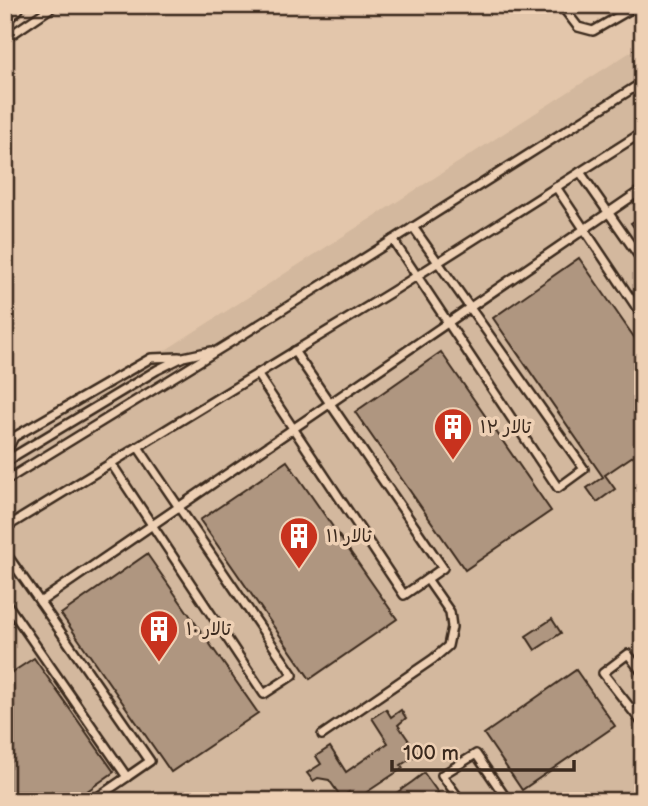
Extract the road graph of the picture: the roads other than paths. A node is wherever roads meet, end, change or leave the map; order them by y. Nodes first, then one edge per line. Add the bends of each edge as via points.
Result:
1 (12, 5) edge
2 (55, 5) edge
3 (561, 5) edge
4 (638, 5) edge
5 (5, 11) edge
6 (5, 39) edge
7 (643, 82) edge
8 (643, 132) edge
9 (580, 172) junction
10 (556, 187) junction
11 (643, 189) edge
12 (608, 213) junction
13 (414, 227) junction
14 (584, 229) junction
15 (393, 240) junction
16 (438, 262) junction
17 (643, 262) edge
18 (417, 276) junction
19 (470, 307) junction
20 (643, 317) edge
21 (448, 323) junction
22 (218, 349) junction
23 (294, 351) junction
24 (183, 357) junction
25 (257, 374) junction
26 (330, 403) junction
27 (293, 429) junction
28 (138, 447) junction
29 (5, 454) edge
30 (111, 463) junction
31 (5, 464) edge
32 (5, 481) edge
33 (178, 507) junction
34 (152, 525) junction
35 (5, 528) edge
36 (5, 552) edge
37 (427, 579) junction
38 (5, 601) edge
39 (40, 602) junction
40 (643, 674) edge
41 (643, 724) edge
42 (322, 735) dead end
43 (127, 777) junction
44 (92, 801) edge
45 (461, 801) edge
46 (508, 801) edge

1 - 5 highway
2 - 6 lane
3 - 4 lane via 578,27 593,31
7 - 13 lane
8 - 9 lane
9 - 10 lane
9 - 12 lane
10 - 14 lane
10 - 16 lane
11 - 12 lane
12 - 14 lane
12 - 17 lane
13 - 15 lane
13 - 16 lane
14 - 19 lane
14 - 20 lane
15 - 18 lane
15 - 22 lane
16 - 18 lane
16 - 19 lane
18 - 21 lane
18 - 23 lane
19 - 21 lane
19 - 21 lane via 584,469 558,488
21 - 26 lane
22 - 24 lane
22 - 32 lane
23 - 25 lane
23 - 26 lane
24 - 29 lane via 151,358 14,437
24 - 31 lane
25 - 27 lane
25 - 28 lane
26 - 27 lane
26 - 37 lane via 443,568
27 - 33 lane
27 - 37 lane via 404,595
28 - 30 lane
28 - 33 lane
30 - 34 lane
30 - 35 lane
33 - 34 lane
33 - 34 lane via 293,675 264,694
34 - 39 lane
36 - 39 lane
37 - 42 lane via 450,612 448,646
38 - 43 lane
39 - 43 lane via 150,761
40 - 41 lane via 628,654 603,673
43 - 44 lane
45 - 46 lane via 442,775 476,754

